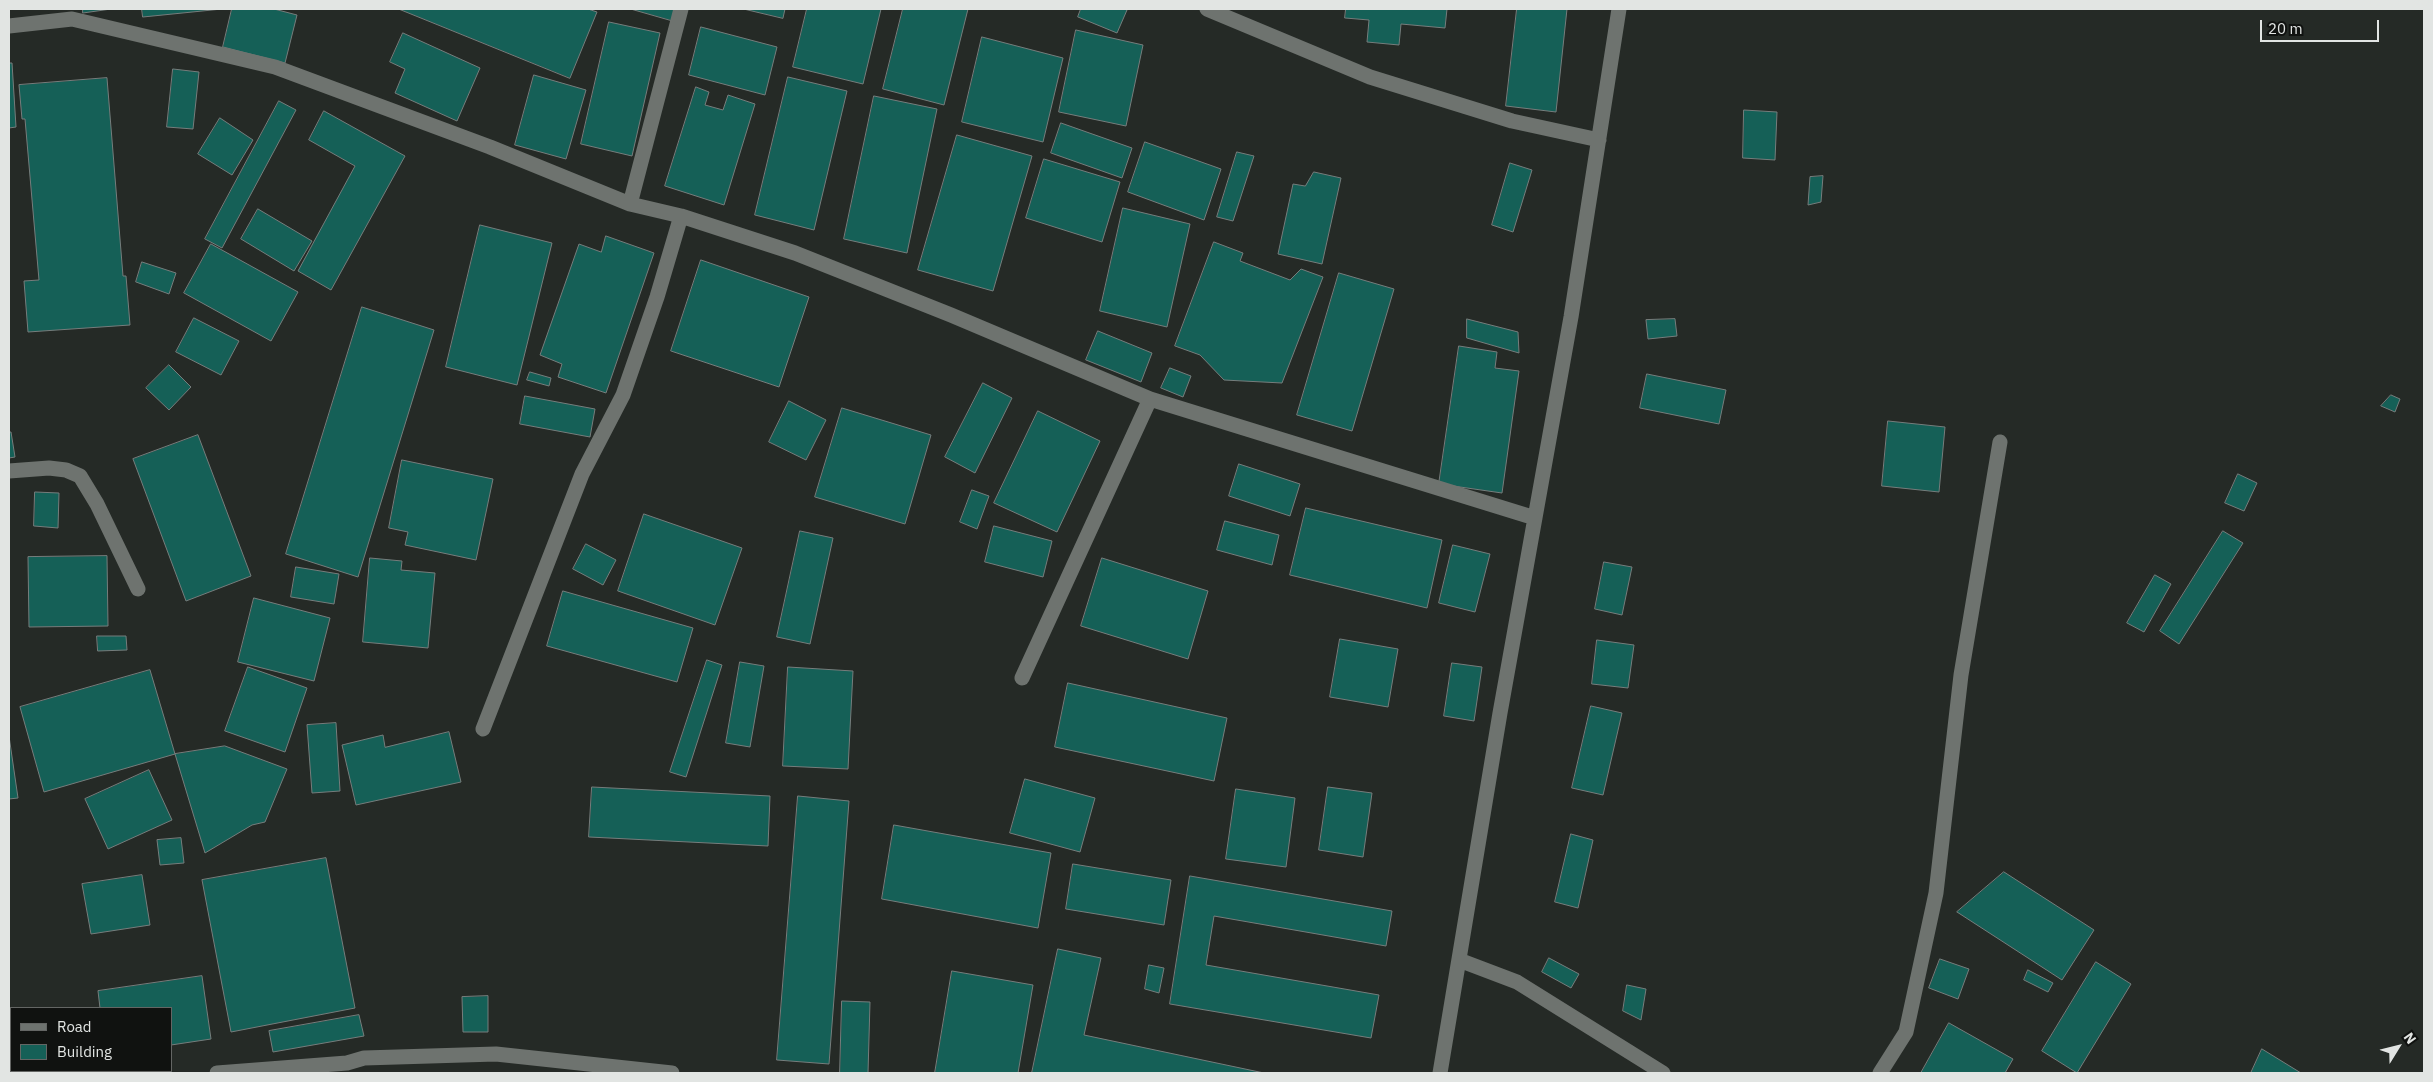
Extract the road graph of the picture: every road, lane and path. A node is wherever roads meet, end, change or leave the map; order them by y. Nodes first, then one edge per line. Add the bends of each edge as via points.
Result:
1 (681, 9) edge
2 (1207, 9) edge
3 (1619, 9) edge
4 (9, 26) edge
5 (1599, 140) junction
6 (630, 204) junction
7 (681, 216) junction
8 (1150, 399) junction
9 (2000, 442) dead end
10 (9, 471) edge
11 (1535, 518) junction
12 (138, 589) dead end
13 (1022, 678) dead end
14 (483, 729) dead end
15 (1459, 960) junction
16 (252, 1072) edge
17 (217, 1073) edge
18 (672, 1073) edge
19 (1440, 1073) edge
20 (1663, 1073) edge
21 (1880, 1073) edge

1 - 6 street
2 - 5 street via 1370,78 1512,121
3 - 5 street
4 - 6 street via 72,19 274,67 490,147
5 - 11 street
6 - 7 street
7 - 8 street via 795,253
7 - 14 street via 623,395 582,474
8 - 11 street
8 - 13 street
9 - 21 street via 1961,675 1936,893 1906,1032
10 - 12 street via 49,468 80,476
11 - 15 street
15 - 19 street
15 - 20 street via 1517,982
16 - 17 street
16 - 18 street via 347,1064 364,1058 496,1054

